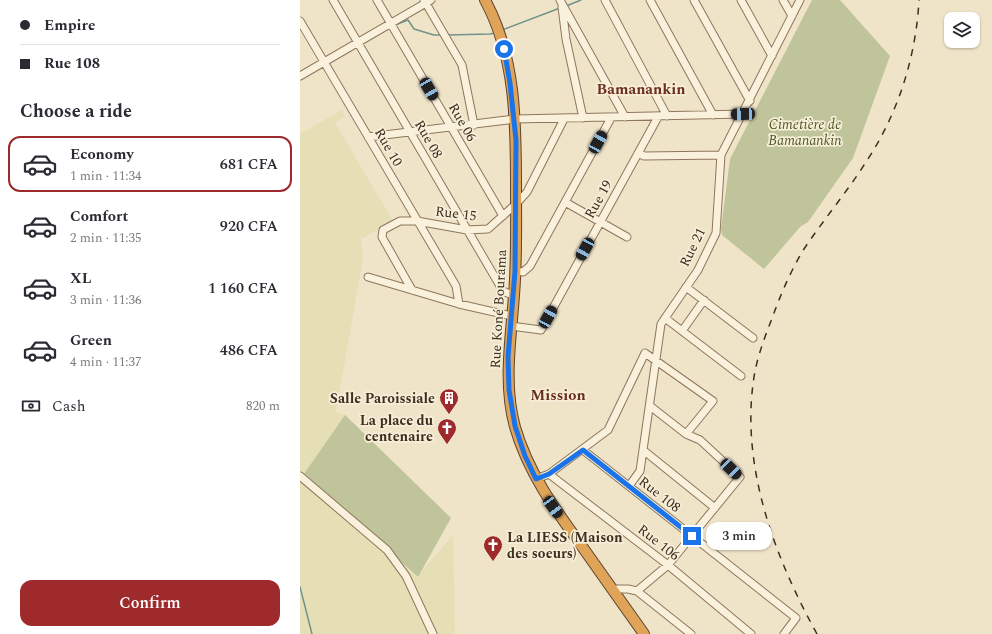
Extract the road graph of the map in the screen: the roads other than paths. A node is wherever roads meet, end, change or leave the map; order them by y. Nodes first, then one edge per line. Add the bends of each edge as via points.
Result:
1 (333, 0) edge
2 (377, 0) edge
3 (485, 0) edge
4 (605, 0) edge
5 (650, 0) edge
6 (694, 0) edge
7 (741, 0) edge
8 (783, 0) edge
9 (800, 0) edge
10 (427, 1) edge
11 (562, 2) edge
12 (792, 16) junction
13 (300, 21) edge
14 (391, 23) junction
15 (358, 42) junction
16 (772, 56) junction
17 (324, 62) junction
18 (300, 76) edge
19 (750, 101) junction
20 (743, 114) junction
21 (713, 115) junction
22 (658, 116) junction
23 (667, 116) junction
24 (626, 117) junction
25 (583, 118) junction
26 (611, 118) junction
27 (515, 119) junction
28 (564, 119) junction
29 (474, 125) junction
30 (452, 128) junction
31 (410, 132) junction
32 (368, 137) junction
33 (638, 153) junction
34 (722, 155) junction
35 (564, 202) junction
36 (516, 204) junction
37 (503, 216) junction
38 (417, 221) junction
39 (600, 222) junction
40 (467, 230) junction
41 (627, 237) dead end
42 (515, 271) junction
43 (368, 277) dead end
44 (686, 287) junction
45 (412, 290) junction
46 (514, 296) junction
47 (704, 300) junction
48 (459, 304) junction
49 (665, 318) junction
50 (511, 321) junction
51 (682, 331) junction
52 (753, 338) dead end
53 (657, 361) junction
54 (741, 376) dead end
55 (650, 406) junction
56 (686, 434) junction
57 (583, 450) junction
58 (643, 450) junction
59 (549, 474) junction
60 (300, 476) edge
61 (536, 479) junction
62 (629, 486) junction
63 (715, 508) junction
64 (692, 536) junction
65 (668, 565) junction
66 (612, 589) junction
67 (637, 591) junction
68 (433, 634) edge
69 (644, 634) edge
70 (691, 634) edge
71 (751, 634) edge
72 (784, 634) edge

1 - 15 street, Rue 08
2 - 14 street, Rue 06
3 - 27 highway, Rue Koné Bourama via 500,31
4 - 23 street
5 - 21 street
6 - 19 street
7 - 16 street
8 - 12 street
9 - 12 street, Rue 21
10 - 14 street
10 - 29 street via 462,65
11 - 24 street
11 - 25 street via 566,39
12 - 16 street, Rue 21
13 - 17 street, Rue 10
14 - 15 street
14 - 30 street, Rue 06
15 - 17 street
15 - 31 street, Rue 08
16 - 19 street, Rue 21
17 - 18 street
17 - 32 street, Rue 10
19 - 20 street, Rue 21
20 - 21 street
20 - 34 street, Rue 21
21 - 23 street
22 - 23 street
22 - 24 street
22 - 33 street, Rue 19
24 - 26 street
25 - 26 street
25 - 28 street
26 - 35 street
27 - 28 street
27 - 29 street
27 - 36 highway, Rue Koné Bourama
28 - 36 street, Rue 15 via 527,192
29 - 30 street
30 - 31 street
30 - 37 street, Rue 06
31 - 32 street
31 - 40 street, Rue 08
32 - 38 street, Rue 10
33 - 34 street via 644,156
33 - 39 street, Rue 19
34 - 44 street, Rue 21 via 716,233 698,270
35 - 39 street
35 - 42 street via 530,266 523,272
36 - 37 street, Rue 15
36 - 42 highway, Rue Koné Bourama
37 - 40 street, Rue 15 via 488,229
38 - 40 street, Rue 15
38 - 45 street, Rue 15 via 400,221 383,230 382,237
38 - 48 street, Rue 10 via 456,286
39 - 41 street
39 - 50 street, Rue 19 via 541,330
40 - 46 street, Rue 08 via 503,291
42 - 46 highway, Rue Koné Bourama
43 - 45 street
44 - 47 street
44 - 49 street, Rue 21
45 - 48 street
46 - 50 highway, Rue Koné Bourama
47 - 51 street
47 - 52 street
48 - 50 street
49 - 51 street
49 - 53 street, Rue 21 via 661,324
50 - 61 highway, Rue Koné Bourama via 508,375 511,407 525,456
51 - 54 street
53 - 55 street, Rue 21
53 - 56 street via 713,401
53 - 57 street via 646,353 608,430
55 - 56 street
55 - 58 street, Rue 21
56 - 63 street via 700,440 740,477
57 - 59 street
57 - 62 street, Rue 108
58 - 62 street, Rue 21 via 640,471
58 - 63 street
59 - 61 street
59 - 65 street, Rue 106
60 - 68 street via 387,550 406,576
61 - 66 highway, Rue Koné Bourama
62 - 64 street, Rue 108
63 - 64 street
64 - 65 street
64 - 72 street, Rue 108 via 796,618
65 - 67 street
65 - 71 street, Rue 106
66 - 67 street
66 - 69 highway, Rue Koné Bourama
67 - 70 street

